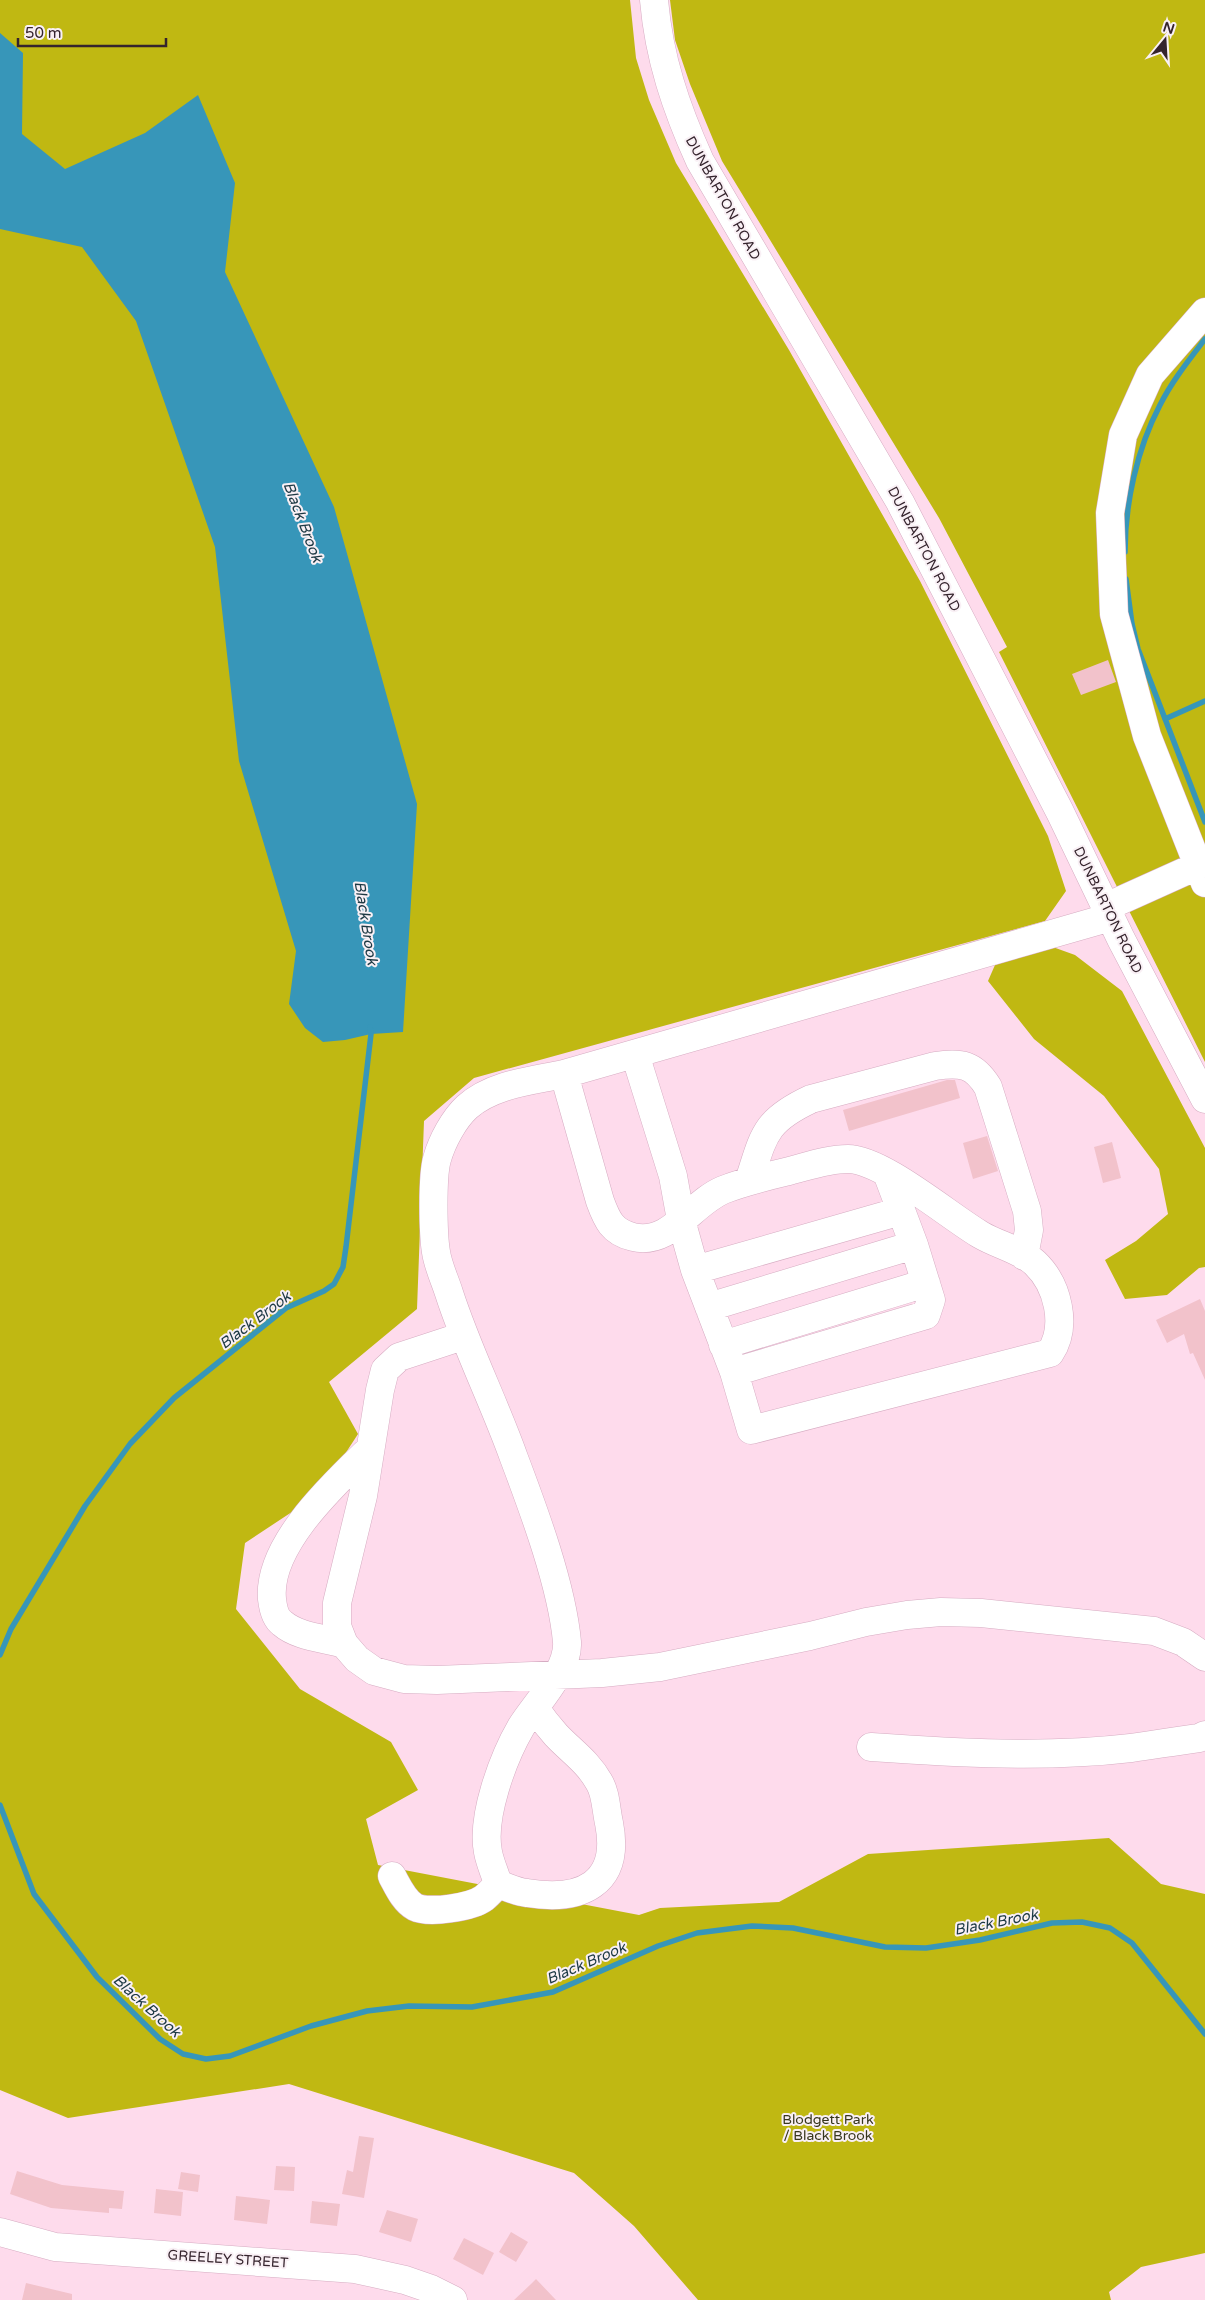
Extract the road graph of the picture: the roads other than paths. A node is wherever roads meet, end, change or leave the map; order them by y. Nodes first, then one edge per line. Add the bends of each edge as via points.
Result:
1 (654, 0) edge
2 (1205, 312) edge
3 (1201, 875) edge
4 (1109, 912) junction
5 (635, 1054) junction
6 (564, 1074) junction
7 (1205, 1099) edge
8 (887, 1173) junction
9 (750, 1181) junction
10 (901, 1211) junction
11 (681, 1220) junction
12 (914, 1245) junction
13 (1024, 1256) junction
14 (695, 1270) junction
15 (926, 1283) junction
16 (709, 1306) junction
17 (463, 1336) junction
18 (723, 1345) junction
19 (734, 1372) junction
20 (370, 1449) junction
21 (344, 1644) junction
22 (1205, 1658) edge
23 (558, 1675) junction
24 (534, 1708) junction
25 (1205, 1735) edge
26 (871, 1747) dead end
27 (392, 1876) dead end
28 (498, 1884) junction
29 (0, 2232) edge
30 (453, 2300) edge

1 - 4 street, DUNBARTON ROAD via 666,76 700,161 900,502
2 - 3 street via 1150,375 1123,435 1110,513 1114,614 1147,736
3 - 4 street
4 - 5 street
4 - 7 street, DUNBARTON ROAD
5 - 6 street
5 - 11 street via 673,1176
6 - 11 street via 607,1221 622,1235 642,1239 661,1236
6 - 17 street via 506,1086 478,1099 466,1108 448,1133 436,1161 436,1253
8 - 9 street via 849,1159 827,1161
8 - 10 street
8 - 13 street via 984,1237
9 - 11 street via 710,1197
9 - 13 street via 767,1132 777,1119 794,1107 935,1066 966,1065 981,1075 988,1088 1027,1211 1029,1230
10 - 12 street
10 - 14 street
11 - 14 street
12 - 15 street
12 - 16 street
13 - 19 street via 1035,1262 1055,1295 1060,1318 1057,1342 1050,1353 752,1430
14 - 16 street
15 - 18 street
15 - 19 street via 931,1300 926,1315
16 - 18 street
17 - 20 street via 399,1357 385,1370
17 - 23 street via 514,1457 552,1572 567,1645
18 - 19 street
20 - 21 street via 363,1496 337,1603 337,1626
20 - 21 street via 297,1527 274,1575 273,1609 280,1622 292,1630
21 - 23 street via 374,1671 404,1679
22 - 23 street via 1183,1642 1154,1631 981,1613 941,1612 866,1622 660,1667
23 - 24 street
24 - 28 street via 506,1759 488,1822 487,1851
24 - 28 street via 557,1736 590,1767 601,1784 611,1849 605,1871 591,1887 563,1895 526,1893
25 - 26 street via 1131,1748 1046,1753
27 - 28 street via 402,1895 416,1907 434,1911 484,1898
29 - 30 street, GREELEY STREET via 55,2247 355,2269 405,2280

